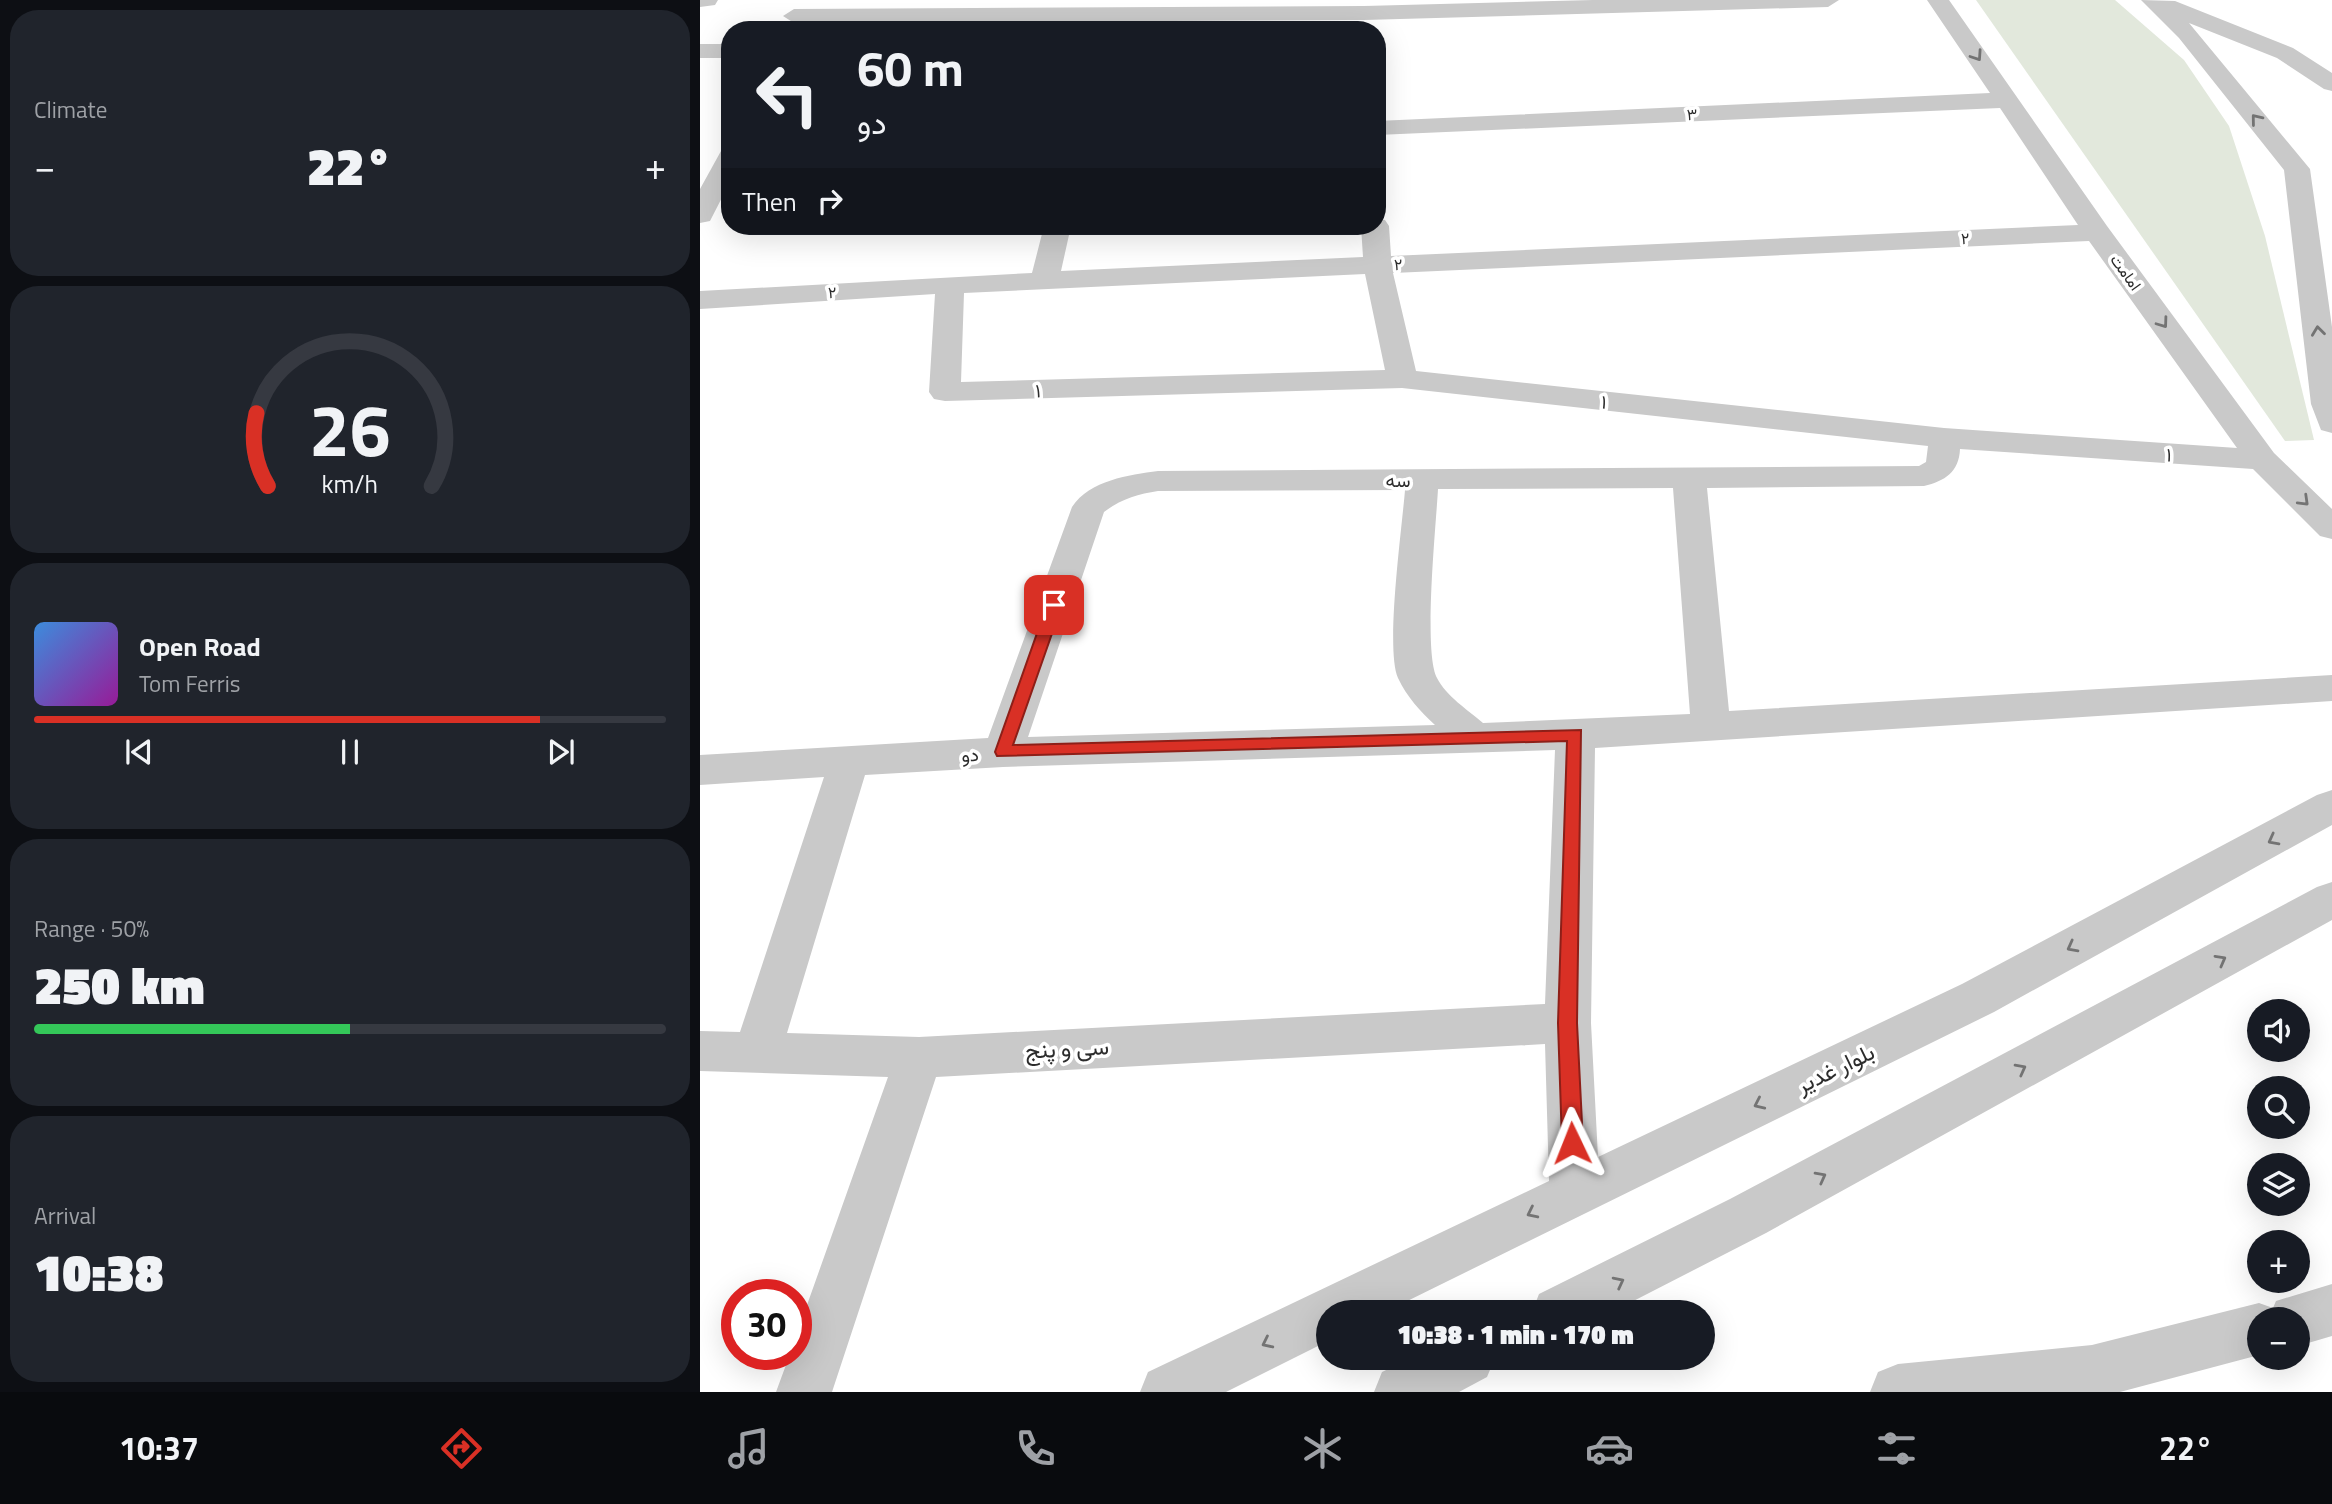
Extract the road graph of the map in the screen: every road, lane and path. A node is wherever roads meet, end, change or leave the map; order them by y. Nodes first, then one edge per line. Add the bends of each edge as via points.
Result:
1 (700, 0) edge
2 (707, 0) edge
3 (1828, 0) edge
4 (1938, 0) edge
5 (2153, 1) edge
6 (1364, 14) edge
7 (796, 15) edge
8 (1057, 21) edge
9 (1134, 21) edge
10 (700, 51) edge
11 (721, 51) edge
12 (2332, 84) edge
13 (2007, 100) junction
14 (1386, 128) edge
15 (721, 167) edge
16 (709, 182) edge
17 (700, 215) edge
18 (2097, 232) junction
19 (1055, 235) edge
20 (1375, 235) edge
21 (1377, 265) junction
22 (1045, 281) junction
23 (950, 285) junction
24 (700, 300) edge
25 (1402, 379) junction
26 (2332, 423) edge
27 (1944, 438) junction
28 (2262, 460) junction
29 (1689, 477) junction
30 (1422, 479) junction
31 (2332, 528) edge
32 (2332, 688) edge
33 (1711, 726) junction
34 (1575, 735) junction
35 (1475, 738) junction
36 (1003, 752) junction
37 (850, 760) junction
38 (700, 770) edge
39 (2332, 806) edge
40 (2332, 899) edge
41 (1568, 1023) junction
42 (700, 1051) edge
43 (757, 1053) junction
44 (919, 1057) junction
45 (1574, 1192) junction
46 (1355, 1300) edge
47 (1582, 1300) edge
48 (2332, 1310) edge
49 (2310, 1316) edge
50 (1316, 1319) edge
51 (2247, 1333) edge
52 (1445, 1370) edge
53 (2095, 1382) edge
54 (804, 1392) edge
55 (1168, 1392) edge
56 (1402, 1392) edge
57 (1898, 1392) edge

1 - 2 street
3 - 6 street
4 -> 13 street, امامت
5 - 12 street via 2285,53
26 -> 5 street via 2297,169 2187,33
6 - 9 street
7 - 8 street
10 - 11 street
13 - 14 street, ۳
13 - 18 street, امامت
15 - 16 street
16 - 17 street
18 - 21 street, ۲
18 -> 28 street, امامت
19 - 22 street
20 - 21 street
21 - 22 street, ۲
21 - 25 street
22 - 23 street, ۲
23 - 24 street, ۲
23 - 25 street, ۱ via 945,392
25 - 27 street, ۱
27 - 28 street, ۱
27 - 29 street, سه via 1944,461 1937,471 1924,476
28 -> 31 street, امامت
29 - 30 street, سه
29 - 33 street
30 - 35 street via 1412,631 1416,676 1429,696
30 - 36 street, سه via 1158,481 1105,493 1089,507
32 - 33 street, دو
33 - 34 street, دو
34 - 35 street, دو
34 - 41 street
35 - 36 street, دو
36 - 37 street, دو
37 - 38 street, دو
37 - 43 street
39 -> 45 street, بلوار غدیر via 1978,998
47 -> 40 street via 1748,1216
41 - 44 street, سی و پنج
41 - 45 street
42 - 43 street, سی و پنج
43 - 44 street, سی و پنج
44 - 54 street
45 -> 46 street, بلوار غدیر
48 - 49 street
50 -> 55 street, بلوار غدیر
51 - 53 street
52 - 56 street
53 - 57 street

